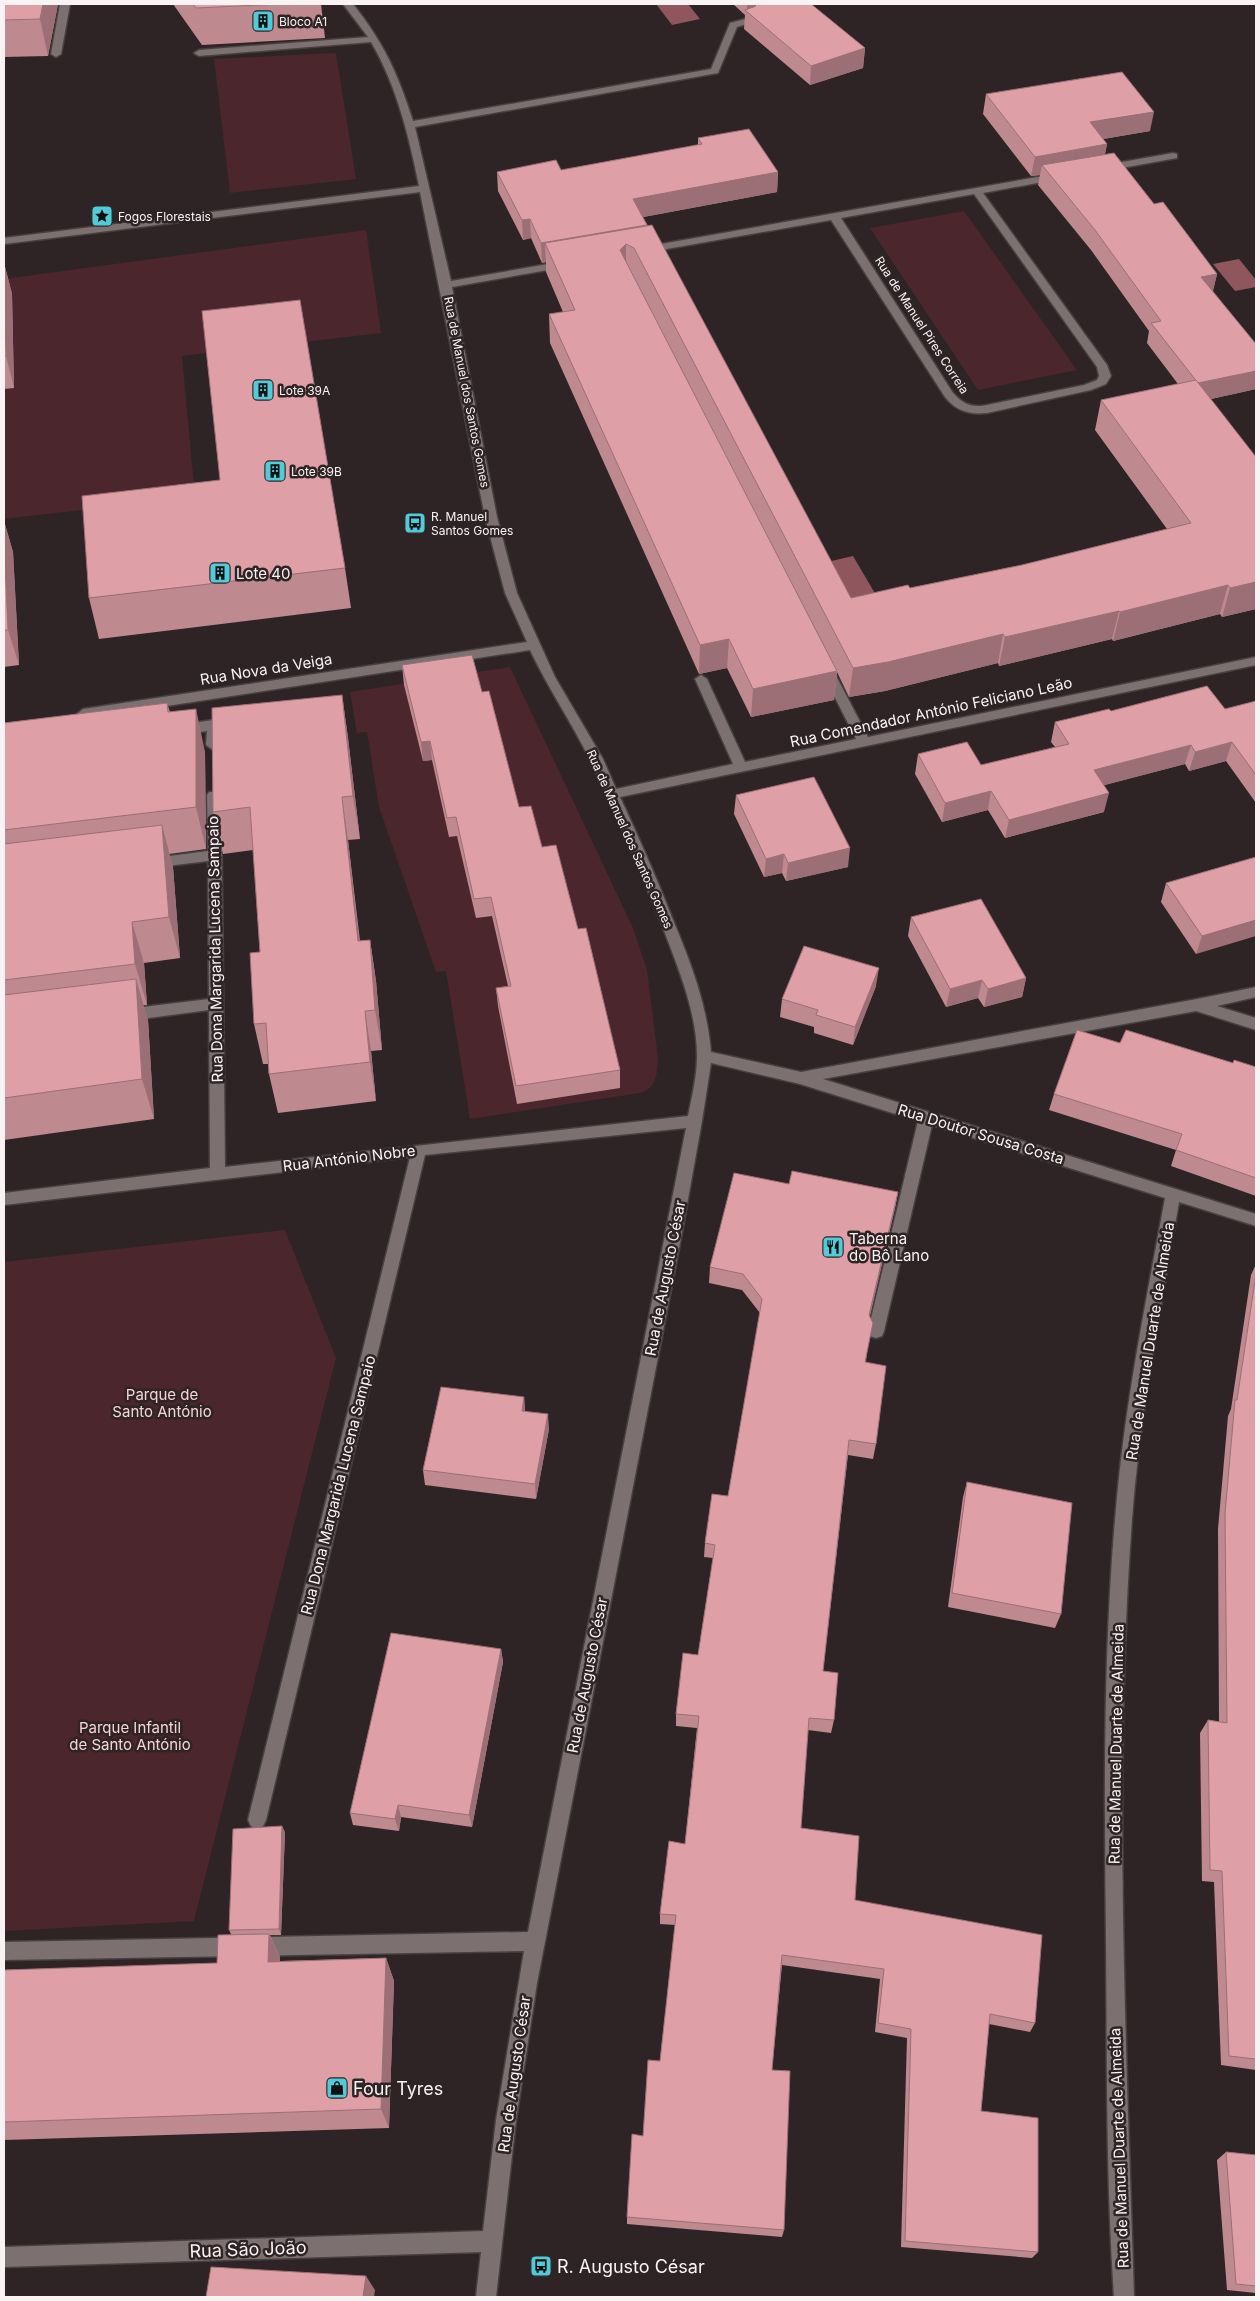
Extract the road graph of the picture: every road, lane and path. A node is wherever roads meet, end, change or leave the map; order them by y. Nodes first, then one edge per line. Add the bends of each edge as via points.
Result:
1 (65, 4) edge
2 (348, 4) edge
3 (772, 14) edge
4 (374, 40) junction
5 (199, 53) edge
6 (56, 54) dead end
7 (410, 125) junction
8 (1173, 156) dead end
9 (1095, 170) edge
10 (1075, 173) edge
11 (425, 188) junction
12 (977, 191) junction
13 (834, 216) junction
14 (4, 242) edge
15 (630, 252) edge
16 (572, 263) edge
17 (446, 286) junction
18 (534, 645) junction
19 (819, 655) edge
20 (1256, 661) edge
21 (701, 679) edge
22 (71, 715) edge
23 (166, 732) edge
24 (864, 742) junction
25 (214, 762) edge
26 (741, 768) junction
27 (214, 781) edge
28 (613, 794) junction
29 (214, 855) junction
30 (138, 864) edge
31 (1256, 992) edge
32 (216, 1004) junction
33 (1196, 1006) junction
34 (110, 1017) edge
35 (1256, 1024) edge
36 (704, 1056) junction
37 (800, 1078) junction
38 (926, 1117) junction
39 (695, 1121) junction
40 (419, 1150) junction
41 (218, 1174) junction
42 (1173, 1194) junction
43 (4, 1199) edge
44 (1256, 1220) edge
45 (876, 1331) dead end
46 (257, 1820) dead end
47 (535, 1941) junction
48 (4, 1951) edge
49 (492, 2241) junction
50 (4, 2257) edge
51 (486, 2297) edge
52 (1124, 2297) edge

1 - 6 street
2 - 4 street, Rua de Manuel dos Santos Gomes
3 - 7 street via 733,25 715,71
4 - 5 street
4 - 7 street, Rua de Manuel dos Santos Gomes via 386,58
7 - 11 street, Rua de Manuel dos Santos Gomes
8 - 9 street
10 - 12 street
11 - 14 street
11 - 17 street, Rua de Manuel dos Santos Gomes
12 - 13 street
12 - 13 street, Rua de Manuel Pires Correia via 1103,367 1105,376 1102,382 987,409 963,408 946,390
13 - 15 street
16 - 17 street
17 - 18 street, Rua de Manuel dos Santos Gomes via 497,542 511,593
18 - 22 street, Rua Nova da Veiga
18 - 28 street, Rua de Manuel dos Santos Gomes
19 - 24 street
20 - 24 street, Rua Comendador António Feliciano Leão
21 - 26 street
23 - 25 street via 213,725
24 - 26 street, Rua Comendador António Feliciano Leão
26 - 28 street, Rua Comendador António Feliciano Leão
27 - 29 street, Rua Dona Margarida Lucena Sampaio
28 - 36 street, Rua de Manuel dos Santos Gomes via 688,974 702,1030
29 - 30 street
29 - 32 street, Rua Dona Margarida Lucena Sampaio
31 - 33 street
32 - 34 street
32 - 41 street, Rua Dona Margarida Lucena Sampaio
33 - 35 street
33 - 37 street
36 - 37 street, Rua Doutor Sousa Costa
36 - 39 street, Rua de Augusto César
37 - 38 street, Rua Doutor Sousa Costa
38 - 42 street, Rua Doutor Sousa Costa
38 - 45 street
39 - 40 street, Rua António Nobre
39 - 47 street, Rua de Augusto César
40 - 41 street, Rua António Nobre
40 - 46 street, Rua Dona Margarida Lucena Sampaio
41 - 43 street, Rua António Nobre
42 - 44 street, Rua Doutor Sousa Costa
42 - 52 street, Rua de Manuel Duarte de Almeida via 1139,1392 1124,1516 1115,1680 1117,2175
47 - 48 street
47 - 49 street, Rua de Augusto César via 520,2028
49 - 50 street, Rua São João
49 - 51 street, Rua de Augusto César

